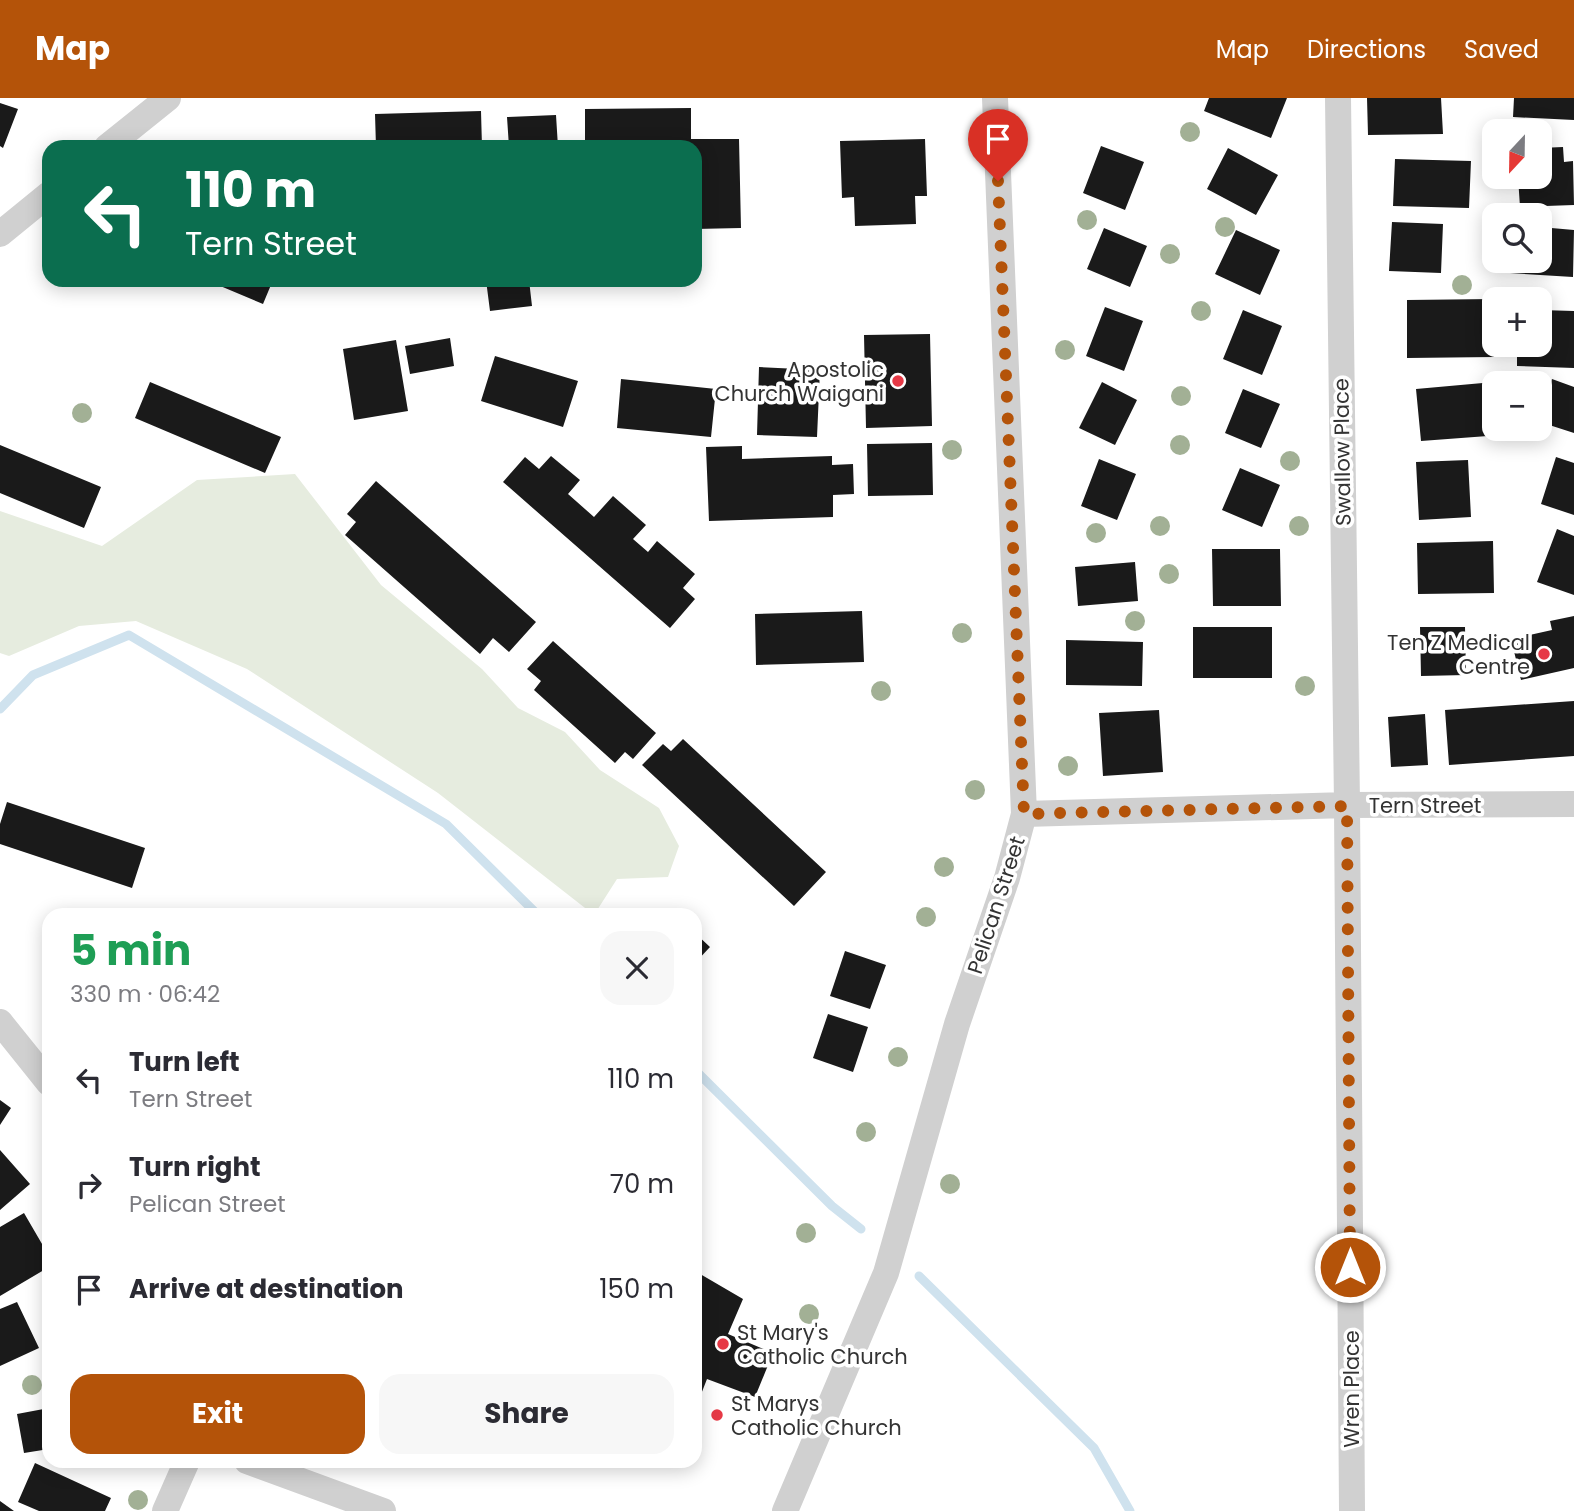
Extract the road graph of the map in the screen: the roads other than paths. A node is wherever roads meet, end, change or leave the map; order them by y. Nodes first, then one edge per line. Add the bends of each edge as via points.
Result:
1 (168, 98) edge
2 (995, 98) edge
3 (1338, 98) edge
4 (116, 140) edge
5 (42, 200) edge
6 (0, 234) edge
7 (1574, 804) edge
8 (1347, 806) junction
9 (1024, 814) junction
10 (0, 1022) edge
11 (42, 1074) edge
12 (184, 1468) edge
13 (266, 1468) edge
14 (165, 1511) edge
15 (383, 1511) edge
16 (785, 1511) edge
17 (1352, 1511) edge

1 - 4 street
2 - 9 street, Pelican Street
3 - 8 street, Swallow Place
5 - 6 street
7 - 8 street, Tern Street
8 - 9 street, Tern Street
8 - 17 street, Wren Place
9 - 16 street, Pelican Street via 957,1024 886,1273
10 - 11 street
12 - 14 street
13 - 15 street

